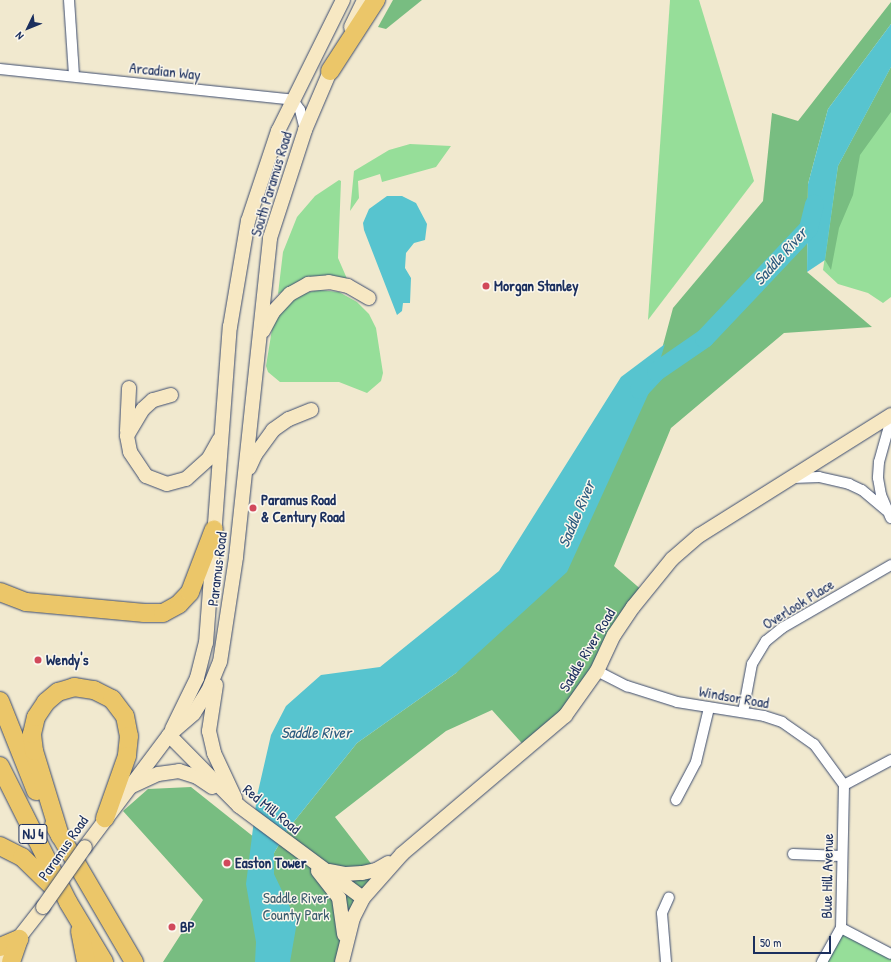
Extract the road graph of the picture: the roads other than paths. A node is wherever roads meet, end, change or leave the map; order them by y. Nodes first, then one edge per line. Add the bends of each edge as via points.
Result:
1 (69, 0) edge
2 (343, 0) edge
3 (364, 0) edge
4 (376, 0) edge
5 (0, 69) edge
6 (330, 71) junction
7 (74, 76) junction
8 (293, 100) junction
9 (305, 130) junction
10 (369, 298) dead end
11 (260, 338) junction
12 (225, 386) joint
13 (129, 388) dead end
14 (254, 390) joint
15 (170, 395) dead end
16 (311, 410) dead end
17 (891, 415) edge
18 (891, 419) edge
19 (127, 436) junction
20 (221, 436) junction
21 (245, 475) junction
22 (789, 479) junction
23 (888, 514) edge
24 (214, 529) junction
25 (891, 565) edge
26 (0, 592) edge
27 (220, 662) junction
28 (597, 671) junction
29 (0, 701) edge
30 (709, 708) junction
31 (743, 712) junction
32 (169, 735) junction
33 (891, 760) edge
34 (0, 766) edge
35 (844, 785) junction
36 (126, 790) junction
37 (676, 800) dead end
38 (239, 806) junction
39 (105, 818) junction
40 (60, 836) junction
41 (0, 846) edge
42 (402, 854) junction
43 (793, 854) dead end
44 (841, 856) junction
45 (310, 862) junction
46 (325, 870) junction
47 (669, 897) dead end
48 (363, 898) junction
49 (72, 909) junction
50 (841, 928) junction
51 (19, 938) junction
52 (0, 947) edge
53 (891, 954) edge
54 (343, 956) edge
55 (0, 962) edge
56 (11, 962) edge
57 (86, 962) edge
58 (104, 962) edge
59 (134, 962) edge
60 (666, 962) edge
61 (822, 962) edge

1 - 7 street
2 - 8 main road, South Paramus Road
3 - 6 main road, South Paramus Road
4 - 6 highway
5 - 7 street, Arcadian Way
6 - 9 main road, South Paramus Road
7 - 8 street, Arcadian Way
8 - 9 street via 300,110
8 - 12 main road, South Paramus Road via 266,160 248,221 233,303
9 - 11 main road, South Paramus Road via 270,238
10 - 11 main road via 348,286 329,282 308,284 290,294 273,312
11 - 14 main road, South Paramus Road
12 - 20 main road, Paramus Road
13 - 19 main road
14 - 21 main road, Paramus Road
15 - 19 main road via 153,400 143,409
16 - 21 main road via 289,419 273,430 255,455
17 - 22 main road, Saddle River Road
18 - 23 street via 879,462 878,478
19 - 20 main road via 130,452 146,476 166,484 186,479 197,471 209,458
20 - 24 main road, Paramus Road
21 - 27 main road, Paramus Road via 236,558
22 - 23 street via 819,477 849,484 862,490
22 - 28 main road, Saddle River Road via 700,535 672,559 626,618
24 - 26 highway via 190,592 179,604 163,613 144,614 26,602
24 - 32 main road, Paramus Road via 206,643 196,678
25 - 31 street, Overlook Place via 782,628 766,641 752,664
27 - 32 main road, Paramus Road via 208,691 194,713
27 - 38 main road via 209,730 214,753
28 - 30 street, Windsor Road via 627,686 677,702
28 - 42 main road, Saddle River Road via 576,703 551,731
29 - 40 highway, NJ 4 via 18,750
30 - 31 street, Windsor Road
30 - 37 street via 696,762
31 - 35 street, Windsor Road via 776,720 799,732 826,758
32 - 36 main road, Paramus Road
32 - 38 main road, Red Mill Road
33 - 35 street
34 - 49 highway, NJ 4
35 - 44 street, Blue Hill Avenue
36 - 38 main road via 158,774 179,771 197,777
36 - 39 main road, Paramus Road
38 - 45 main road, Red Mill Road
39 - 40 highway via 127,756 129,736 125,716 112,699 94,690 74,687 58,692 46,702 36,717 32,734 34,751
39 - 51 main road, Paramus Road, bridge
40 - 59 highway, NJ 4
41 - 49 highway via 22,857
42 - 46 main road via 376,870 346,874
42 - 48 main road, Saddle River Road
43 - 44 street
44 - 50 street, Blue Hill Avenue
45 - 46 main road, Red Mill Road
45 - 54 main road via 339,898 343,915
46 - 48 main road, Red Mill Road
47 - 60 street via 662,913
48 - 54 main road, Saddle River Road via 353,918
49 - 57 highway
49 - 58 highway, NJ 4
50 - 53 street
50 - 61 street, Blue Hill Avenue
51 - 52 highway
51 - 55 main road, Paramus Road
51 - 56 highway

